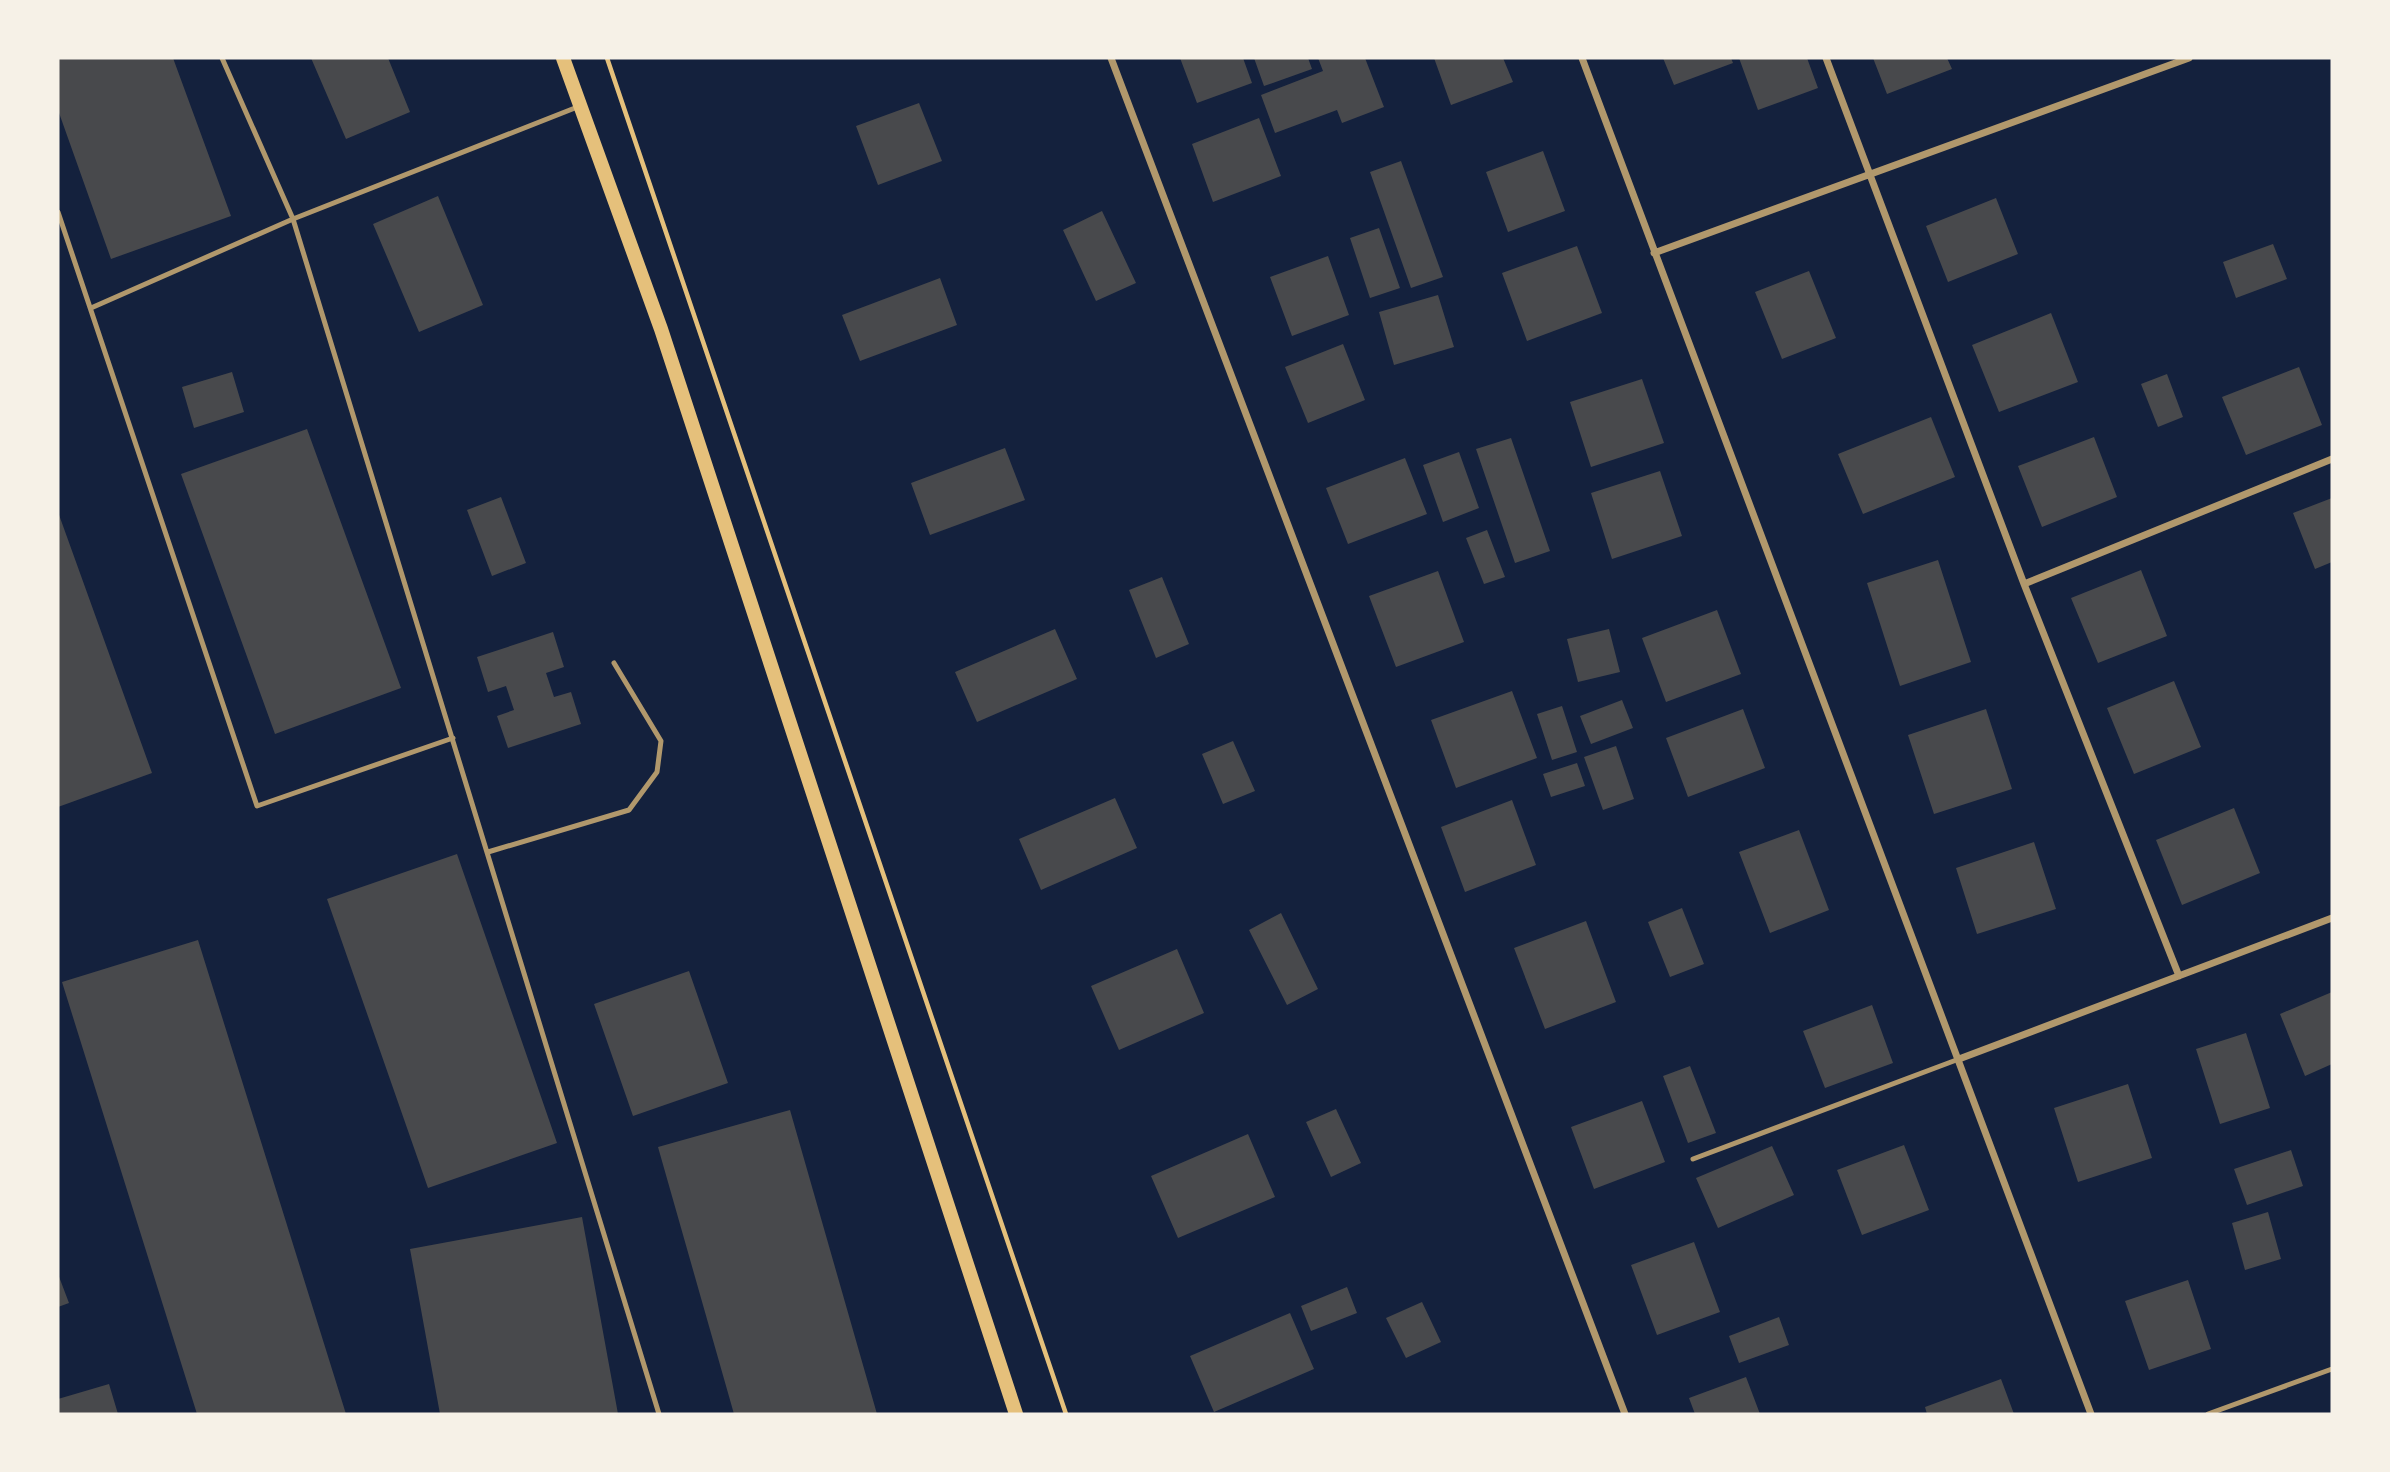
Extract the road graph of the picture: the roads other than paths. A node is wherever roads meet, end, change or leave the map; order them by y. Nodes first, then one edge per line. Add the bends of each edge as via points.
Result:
1 (222, 58) edge
2 (563, 58) edge
3 (1111, 58) edge
4 (1582, 58) edge
5 (1826, 58) edge
6 (2189, 58) edge
7 (580, 106) junction
8 (1869, 174) junction
9 (58, 212) edge
10 (293, 219) junction
11 (1654, 253) junction
12 (91, 308) junction
13 (2332, 459) edge
14 (2024, 584) junction
15 (614, 663) dead end
16 (453, 738) junction
17 (488, 852) junction
18 (2332, 918) edge
19 (2179, 976) junction
20 (1959, 1059) junction
21 (1693, 1159) dead end
22 (2332, 1369) edge
23 (659, 1414) edge
24 (1016, 1414) edge
25 (1625, 1414) edge
26 (2091, 1414) edge
27 (2207, 1414) edge

1 - 10 lane
2 - 7 main road
3 - 25 street
4 - 11 street
5 - 8 street
6 - 8 street
7 - 10 lane
7 - 24 main road via 661,329
8 - 11 street
8 - 14 street
9 - 12 lane
10 - 12 lane
10 - 16 lane
11 - 20 street
12 - 16 lane via 257,806
13 - 14 street
14 - 19 street
15 - 17 lane via 662,741 657,772 629,810
16 - 17 lane
17 - 23 lane
18 - 19 street
19 - 20 street
20 - 21 lane
20 - 26 street
22 - 27 lane

